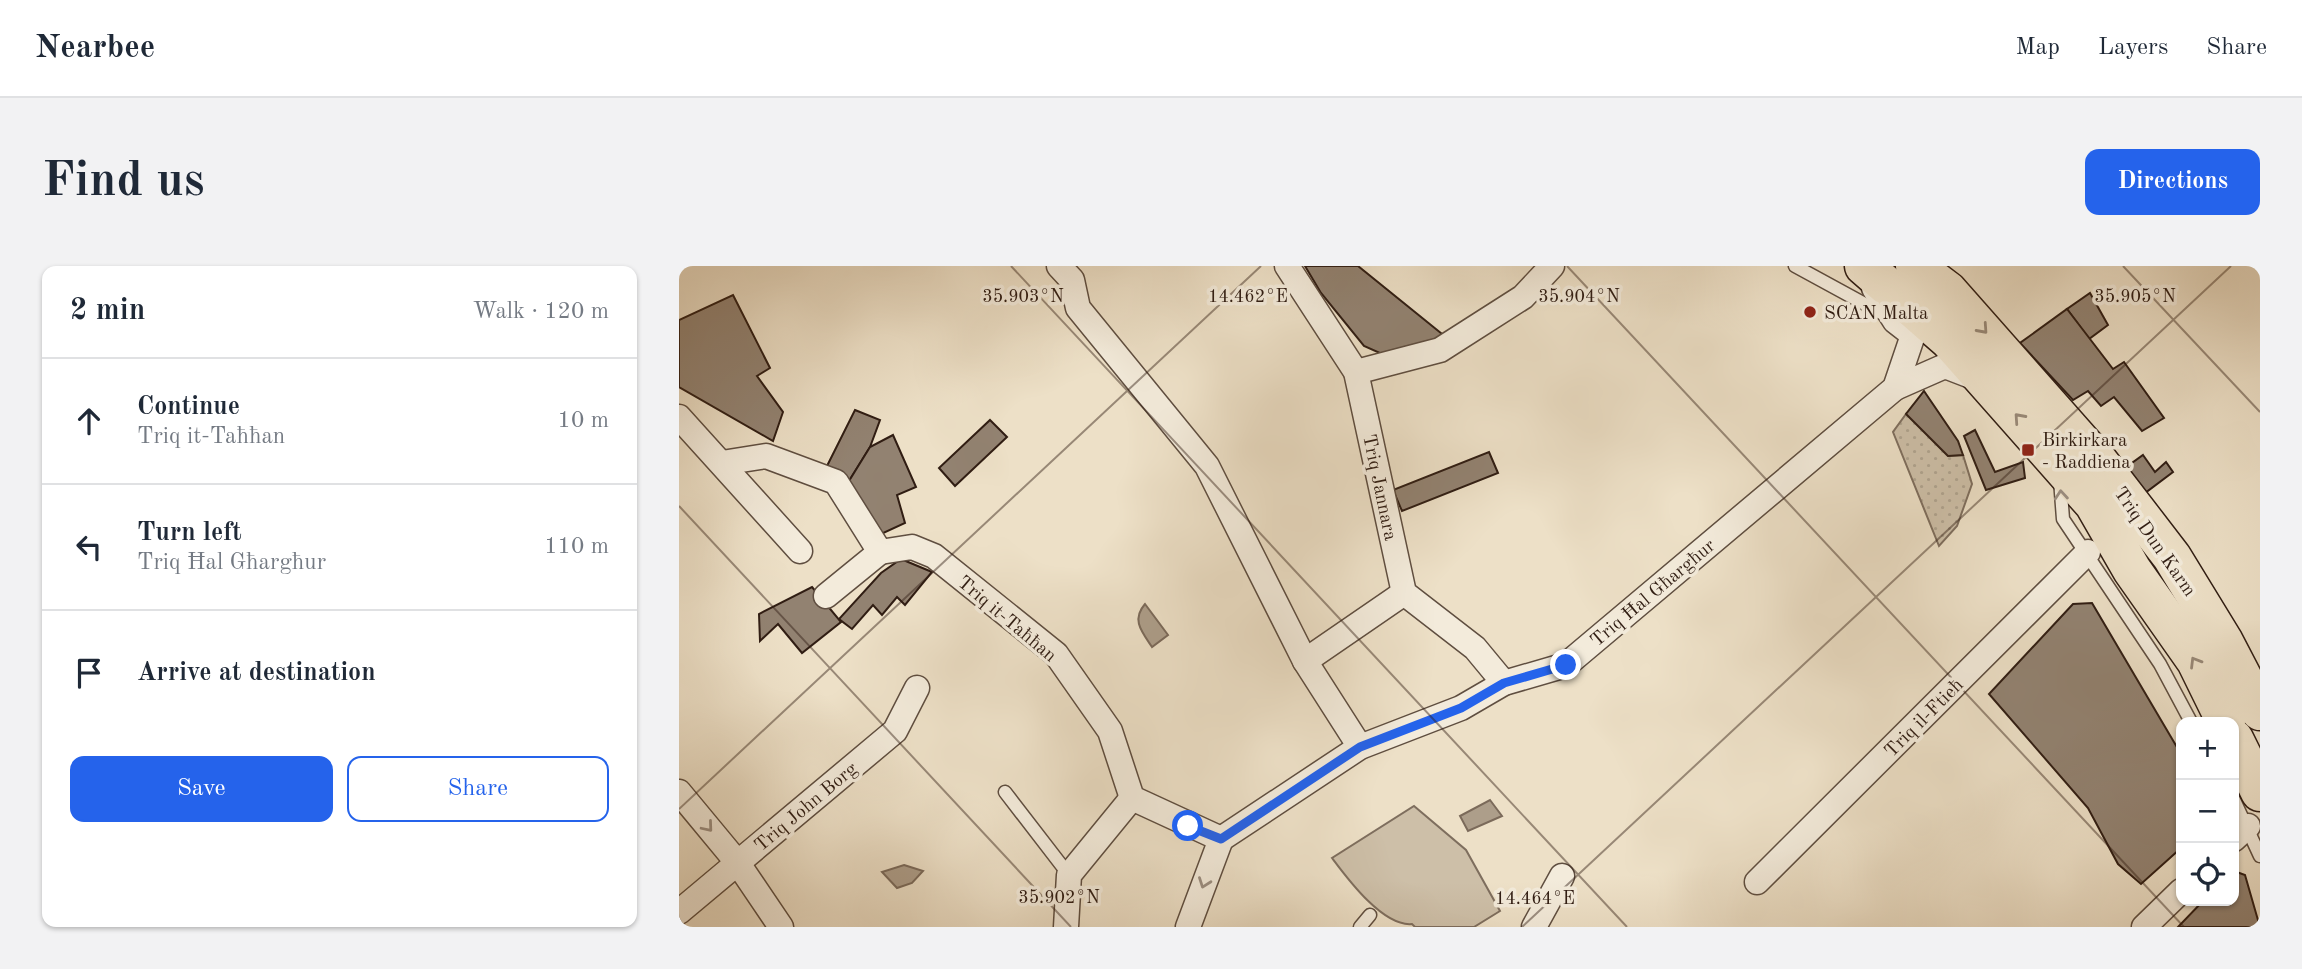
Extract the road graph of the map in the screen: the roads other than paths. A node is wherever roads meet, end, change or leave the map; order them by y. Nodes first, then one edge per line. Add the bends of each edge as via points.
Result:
1 (1287, 266) edge
2 (1552, 266) edge
3 (1795, 266) edge
4 (1862, 266) edge
5 (1915, 266) edge
6 (1072, 271) edge
7 (1946, 279) edge
8 (1895, 321) junction
9 (1356, 372) junction
10 (1987, 383) junction
11 (1895, 388) junction
12 (679, 418) edge
13 (2059, 461) junction
14 (722, 463) junction
15 (800, 551) dead end
16 (880, 552) junction
17 (2088, 552) junction
18 (2122, 579) junction
19 (1403, 593) junction
20 (826, 596) dead end
21 (1305, 661) junction
22 (1504, 683) junction
23 (917, 688) dead end
24 (2260, 711) edge
25 (2188, 717) edge
26 (2224, 717) edge
27 (1360, 747) junction
28 (2239, 764) edge
29 (679, 792) edge
30 (1005, 792) dead end
31 (1132, 797) junction
32 (2250, 819) edge
33 (1221, 839) junction
34 (2260, 856) edge
35 (737, 862) junction
36 (1069, 875) junction
37 (1562, 876) dead end
38 (1757, 882) dead end
39 (2176, 896) edge
40 (679, 912) edge
41 (1370, 915) dead end
42 (781, 927) edge
43 (1066, 927) edge
44 (1188, 927) edge
45 (1360, 927) edge
46 (1534, 927) edge
47 (2144, 927) edge

1 - 9 street, Triq Jannara
2 - 9 street via 1523,297 1440,350
3 - 8 lane
4 - 8 street
4 - 10 highway, Triq Dun Karm via 1949,340
5 - 7 highway, Triq Dun Karm
6 - 21 street via 1078,308 1207,466
7 -> 24 highway, Triq Dun Karm via 2172,557
8 - 11 street via 1913,335
9 - 19 street, Triq Jannara
10 - 11 street via 1945,366
13 -> 10 highway, Triq Dun Karm
11 - 22 street, Triq Ħal Għargħur via 1566,665
12 - 14 street
17 -> 13 lane, Triq Dun Karm via 2063,519
13 - 18 highway, Triq Dun Karm via 2095,504
14 - 15 street
14 - 16 street via 765,456 836,482
16 - 20 street
16 - 31 street, Triq it-Taħħan via 912,547 934,556 1056,654 1110,731
17 - 18 lane, Triq Dun Karm
17 - 38 street, Triq il-Ftieħ
18 - 25 lane, Triq Dun Karm
26 -> 18 highway, Triq Dun Karm via 2196,661
19 - 21 street
19 - 22 street via 1475,648
21 - 27 street
22 - 27 street, Triq Ħal Għargħur via 1461,708
23 - 35 street, Triq John Borg via 895,731
27 - 33 street, Triq Ħal Għargħur
28 - 32 highway
29 -> 35 street
30 - 36 lane
31 - 33 street
31 - 36 street
32 - 34 lane
33 -> 44 street
35 - 40 street, Triq John Borg
35 - 42 street
36 - 43 street
37 - 46 street
39 - 47 street
41 - 45 lane

